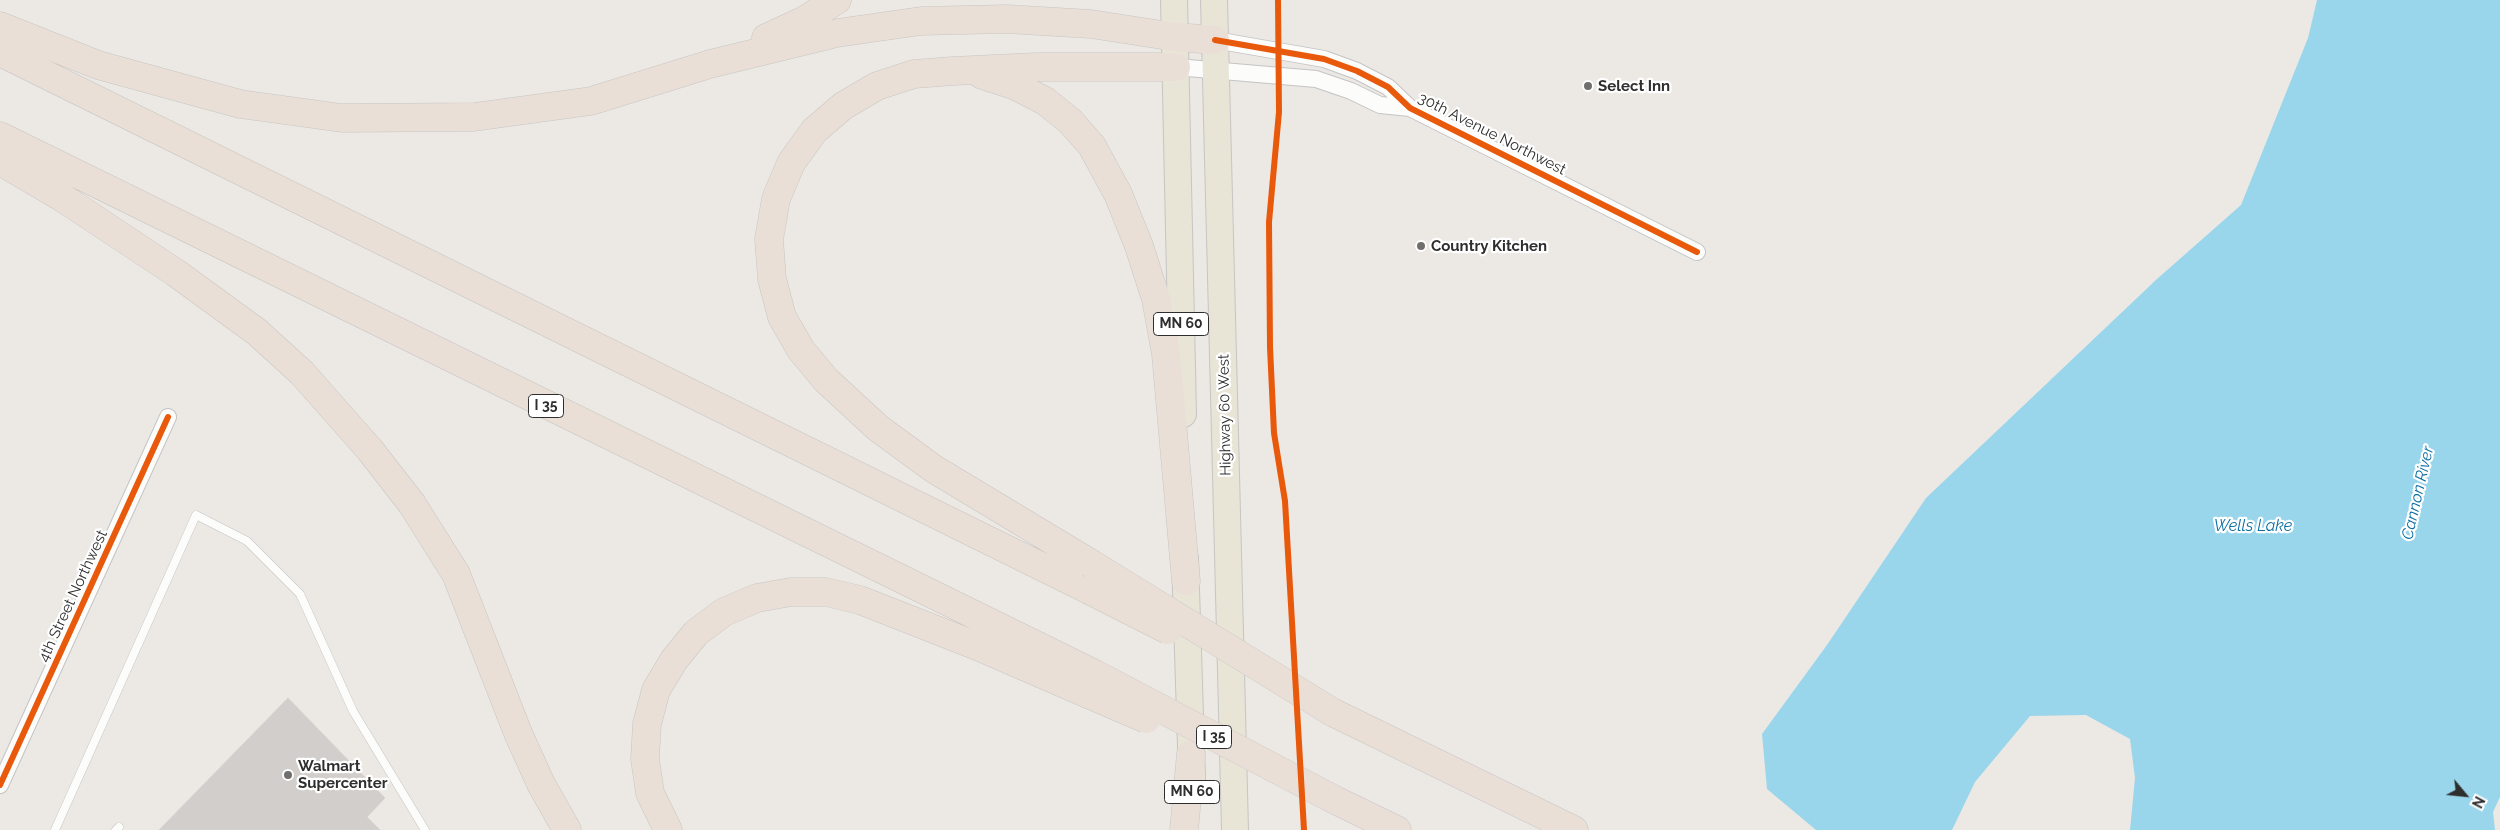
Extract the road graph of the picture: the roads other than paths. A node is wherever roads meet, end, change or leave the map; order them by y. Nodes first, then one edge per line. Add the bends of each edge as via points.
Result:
1 (837, 0) edge
2 (1174, 0) edge
3 (1214, 0) edge
4 (0, 26) edge
5 (1175, 37) junction
6 (1215, 40) junction
7 (0, 52) edge
8 (710, 64) junction
9 (1176, 67) junction
10 (953, 71) junction
11 (1216, 71) junction
12 (1410, 108) junction
13 (0, 136) edge
14 (0, 161) edge
15 (1697, 252) dead end
16 (168, 417) dead end
17 (1186, 581) junction
18 (1091, 684) junction
19 (1332, 712) junction
20 (1192, 754) junction
21 (0, 785) edge
22 (54, 830) edge
23 (425, 830) edge
24 (567, 830) edge
25 (668, 830) edge
26 (1184, 830) edge
27 (1194, 830) edge
28 (1235, 830) edge
29 (1396, 830) edge
30 (1574, 830) edge

1 - 8 highway via 803,21
2 - 5 main road, MN 60
3 - 6 main road, Highway 60 West / MN 60
4 - 8 highway via 98,65 240,104 342,118 474,117 591,101
5 - 6 highway
5 - 8 highway via 1091,24 1006,19 921,21 837,33
5 - 9 main road, MN 60
6 - 11 main road, Highway 60 West / MN 60
6 - 12 street, 30th Avenue Northwest via 1324,59 1388,87
7 - 19 highway, bridge
9 - 10 highway via 1036,67
9 - 11 street, 30th Avenue Northwest
9 - 17 main road, MN 60
10 - 17 highway via 986,76 1045,101 1070,121 1092,146 1118,194 1156,299 1166,354
10 - 19 highway, bridge via 914,74 877,86 843,106 814,131 791,163 776,199 769,239 772,279 782,316 801,350 826,380 878,428 934,469
11 - 12 street, 30th Avenue Northwest via 1316,79 1380,105
11 - 28 main road, Highway 60 West / MN 60
12 - 15 street, 30th Avenue Northwest
13 - 18 highway, I 35
14 - 24 highway via 176,273 257,332 302,374 370,450 412,504 456,574 518,733
16 - 21 street, 4th Street Northwest
17 - 20 main road, MN 60
18 - 25 highway via 977,646 860,600 826,592 791,592 757,598 724,612 696,634 674,660 656,690 647,724 645,759 650,794
18 - 29 highway, bridge
19 - 30 highway
20 - 26 highway
20 - 27 main road, MN 60
22 - 23 lane via 196,515 247,541 300,594 352,711

